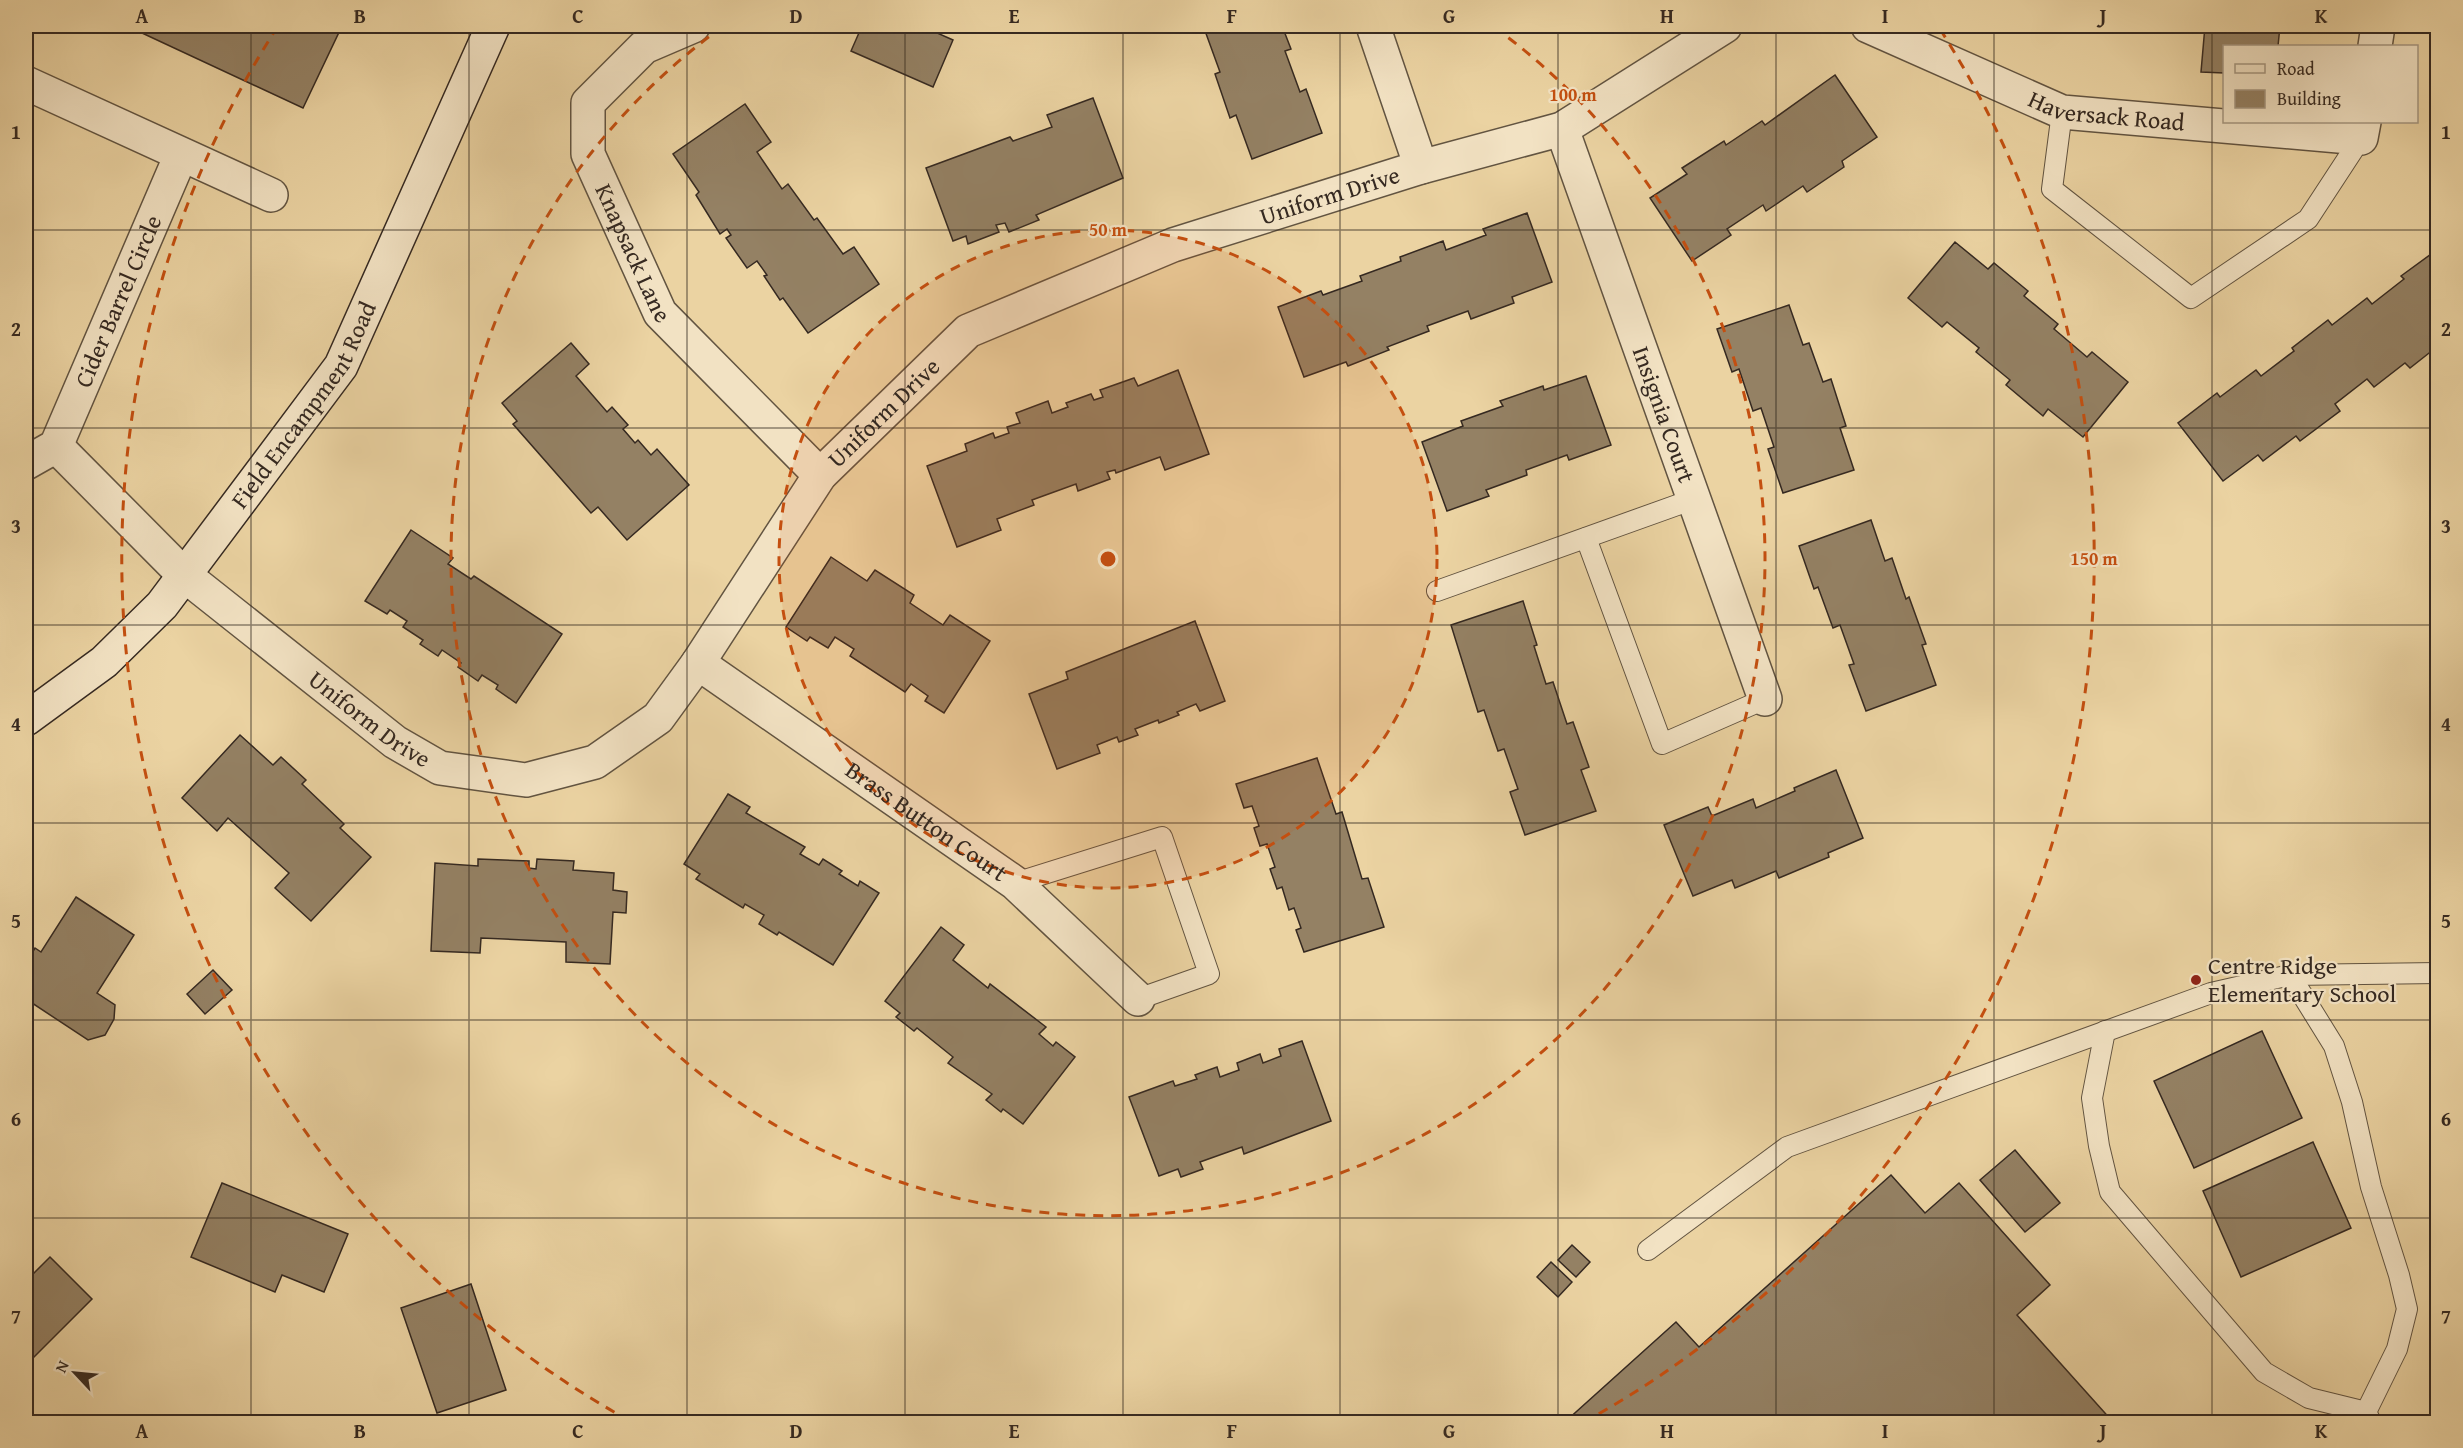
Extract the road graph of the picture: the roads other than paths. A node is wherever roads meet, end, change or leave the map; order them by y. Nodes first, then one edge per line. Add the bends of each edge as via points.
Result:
1 (493, 26) edge
2 (693, 26) edge
3 (1373, 26) edge
4 (1725, 26) edge
5 (1868, 26) edge
6 (2378, 26) edge
7 (2375, 45) edge
8 (26, 83) edge
9 (2062, 112) junction
10 (2223, 122) edge
11 (2245, 123) edge
12 (1562, 129) junction
13 (2362, 130) edge
14 (181, 155) junction
15 (1421, 167) junction
16 (271, 195) dead end
17 (56, 446) junction
18 (26, 463) edge
19 (820, 475) junction
20 (1694, 499) junction
21 (1586, 538) junction
22 (183, 574) junction
23 (1437, 591) dead end
24 (698, 663) junction
25 (1766, 699) joint
26 (26, 719) edge
27 (1015, 883) junction
28 (2438, 973) edge
29 (2290, 975) junction
30 (1138, 999) joint
31 (2106, 1031) junction
32 (1648, 1250) dead end
33 (2369, 1417) edge

1 - 22 street, Field Encampment Road via 341,366
2 - 19 street, Knapsack Lane via 644,47 588,103 588,154 660,313
3 - 15 street
4 - 12 street, Uniform Drive
5 - 9 street, Haversack Road
6 - 7 street
8 - 14 street
9 - 10 street, Haversack Road
9 - 13 lane via 2052,189 2191,298 2308,219
11 - 13 street, Haversack Road
12 - 15 street, Uniform Drive
12 - 20 street, Insignia Court
14 - 16 street
14 - 17 street, Cider Barrel Circle
15 - 19 street, Uniform Drive via 1173,245 968,331
17 - 18 street
17 - 22 street
19 - 24 street, Uniform Drive
20 - 21 lane
20 - 25 street, Insignia Court
21 - 23 lane
21 - 25 lane via 1662,744
22 - 24 street, Uniform Drive via 395,742 440,768 526,780 595,762 658,718
22 - 26 street, Field Encampment Road via 162,605 104,662
24 - 27 street, Brass Button Court
27 - 30 street, Brass Button Court
27 - 30 lane via 1162,837 1209,974
28 - 29 lane
29 - 31 lane via 2211,993
29 - 33 lane via 2334,1046 2407,1309 2397,1349
31 - 32 lane via 1787,1147
31 - 33 lane via 2092,1098 2110,1192 2264,1372 2309,1398

